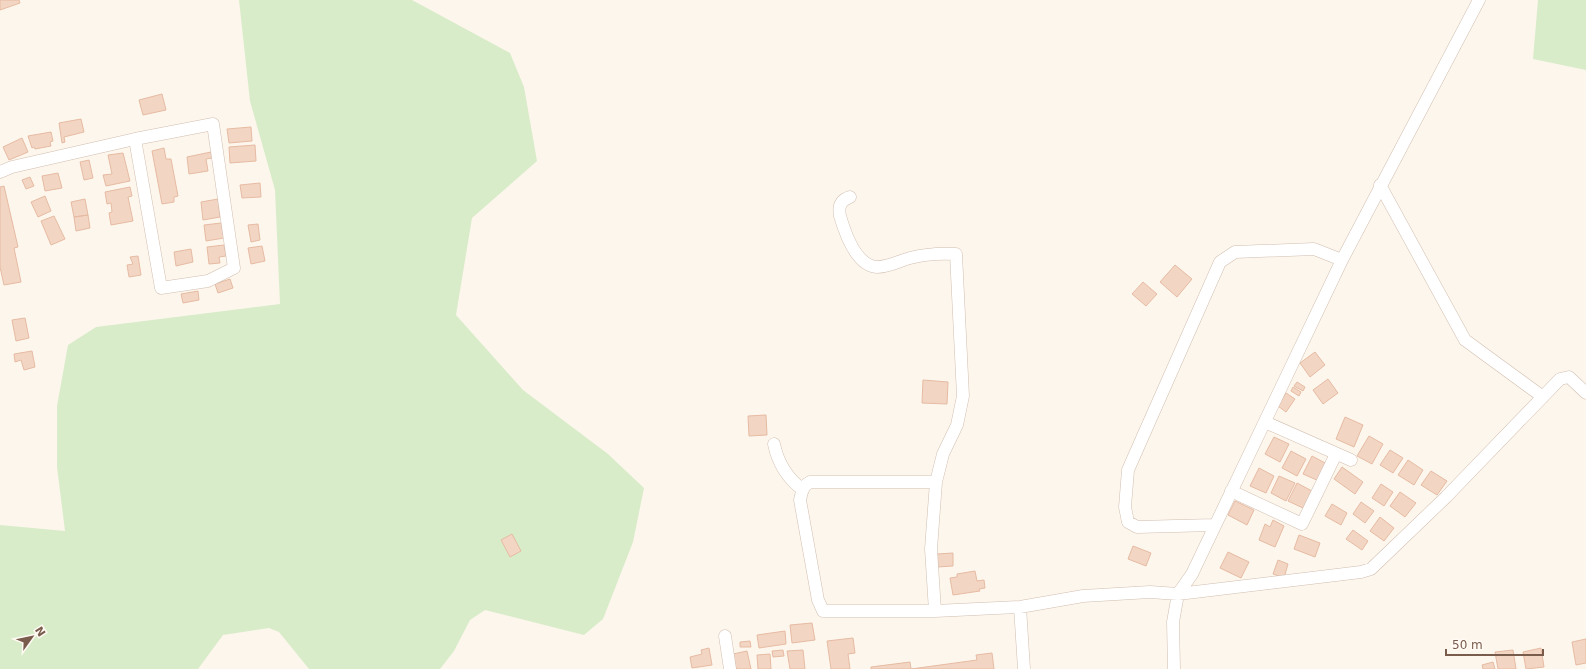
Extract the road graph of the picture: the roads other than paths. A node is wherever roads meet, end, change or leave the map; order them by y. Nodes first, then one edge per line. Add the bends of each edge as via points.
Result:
1 (1480, 0) edge
2 (135, 139) junction
3 (0, 172) edge
4 (1380, 185) junction
5 (850, 197) dead end
6 (1342, 260) junction
7 (1586, 393) edge
8 (1543, 397) junction
9 (1265, 422) junction
10 (774, 444) dead end
11 (1336, 454) junction
12 (1351, 460) dead end
13 (936, 482) junction
14 (802, 490) junction
15 (1231, 491) junction
16 (1214, 525) junction
17 (1178, 594) junction
18 (1020, 607) junction
19 (935, 611) junction
20 (725, 636) dead end
21 (730, 669) edge
22 (1024, 669) edge
23 (1174, 669) edge

1 - 4 street
2 - 2 street via 161,288 208,281 234,268 213,124
2 - 3 street via 12,167
4 - 6 street
4 - 8 street via 1465,340
5 - 13 street via 840,206 840,215 854,252 862,261 876,267 940,253 956,254 963,396 957,425 943,454
6 - 9 street
6 - 16 street via 1314,249 1235,252 1220,262 1128,470 1125,507 1128,522 1137,527
7 - 8 street via 1569,378 1560,379
8 - 17 street via 1446,497 1371,568 1362,572
9 - 11 street
9 - 15 street
10 - 14 street via 776,455 790,480
11 - 12 street
11 - 15 street via 1302,524
13 - 14 street via 810,482
13 - 19 street via 931,549
14 - 19 street via 800,500 818,600 823,611
15 - 16 street
16 - 17 street via 1192,574
17 - 18 street via 1150,592 1083,596
17 - 23 street via 1173,622
18 - 19 street
18 - 22 street
20 - 21 street

